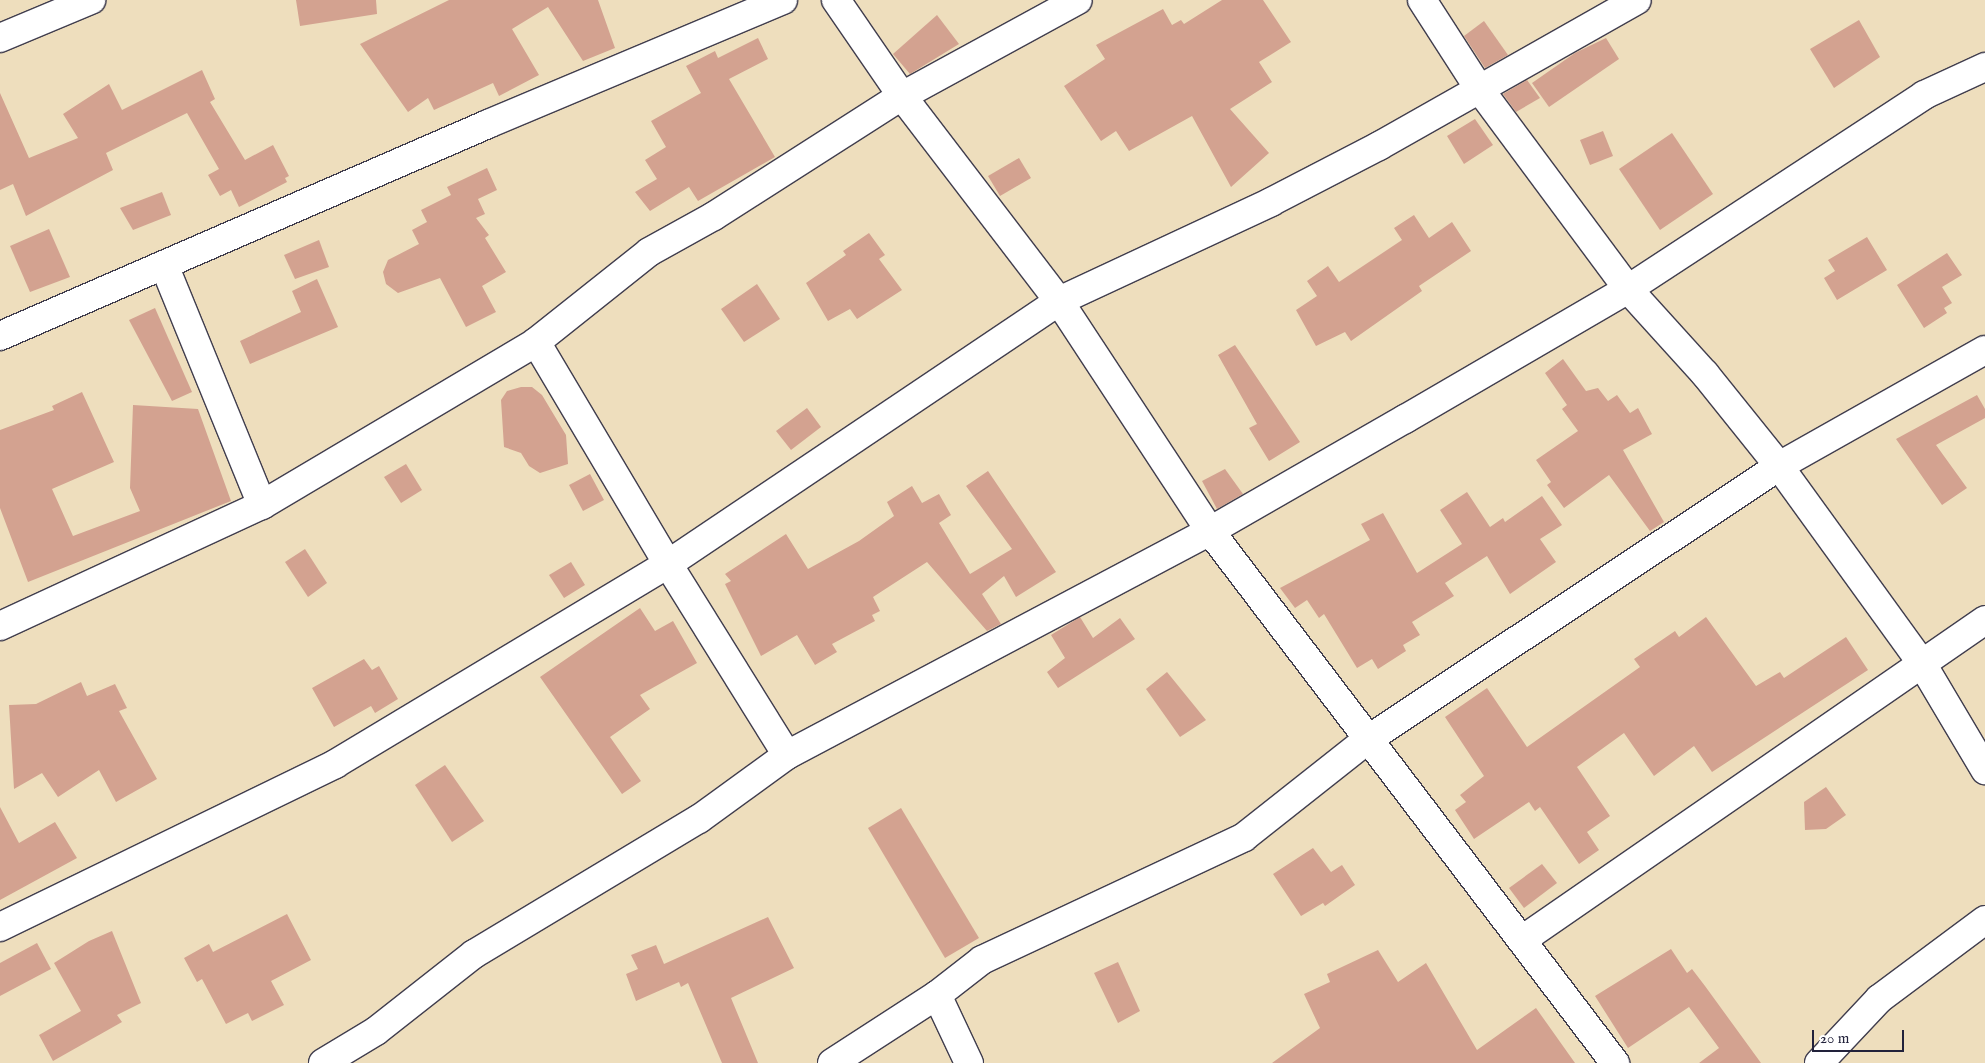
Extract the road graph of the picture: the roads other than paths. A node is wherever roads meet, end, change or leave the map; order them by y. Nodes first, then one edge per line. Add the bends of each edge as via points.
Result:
1 (91, 0) edge
2 (783, 0) edge
3 (836, 0) edge
4 (1078, 0) edge
5 (1422, 0) edge
6 (1636, 0) edge
7 (0, 38) edge
8 (1985, 67) edge
9 (1478, 87) junction
10 (902, 96) junction
11 (164, 265) junction
12 (1628, 288) junction
13 (1059, 301) junction
14 (0, 336) edge
15 (536, 342) junction
16 (1985, 350) edge
17 (1779, 466) junction
18 (262, 505) junction
19 (1210, 531) junction
20 (668, 564) junction
21 (1985, 620) edge
22 (0, 626) edge
23 (1921, 662) junction
24 (1367, 740) junction
25 (788, 756) junction
26 (1985, 770) edge
27 (1985, 920) edge
28 (0, 927) edge
29 (1522, 940) junction
30 (937, 996) junction
31 (323, 1063) edge
32 (832, 1063) edge
33 (970, 1063) edge
34 (1615, 1063) edge
35 (1819, 1063) edge

1 - 7 street
2 - 11 street
3 - 10 street
4 - 10 street
5 - 9 street
6 - 9 street
8 - 12 street via 1924,95
9 - 12 street
9 - 13 street via 1379,146
10 - 13 street
10 - 15 street via 714,216 649,252
11 - 14 street
11 - 18 street
12 - 17 street via 1705,374
12 - 19 street
13 - 19 street
13 - 20 street
15 - 18 street
15 - 20 street
16 - 17 street
17 - 23 street
17 - 24 street
18 - 22 street
19 - 24 street
19 - 25 street
20 - 25 street
20 - 28 street via 335,764
21 - 23 street
23 - 26 street
23 - 29 street
24 - 29 street
24 - 30 street via 1244,837 982,960
25 - 31 street via 690,824 474,954 376,1031
27 - 35 street via 1878,999
29 - 34 street
30 - 32 street
30 - 33 street

